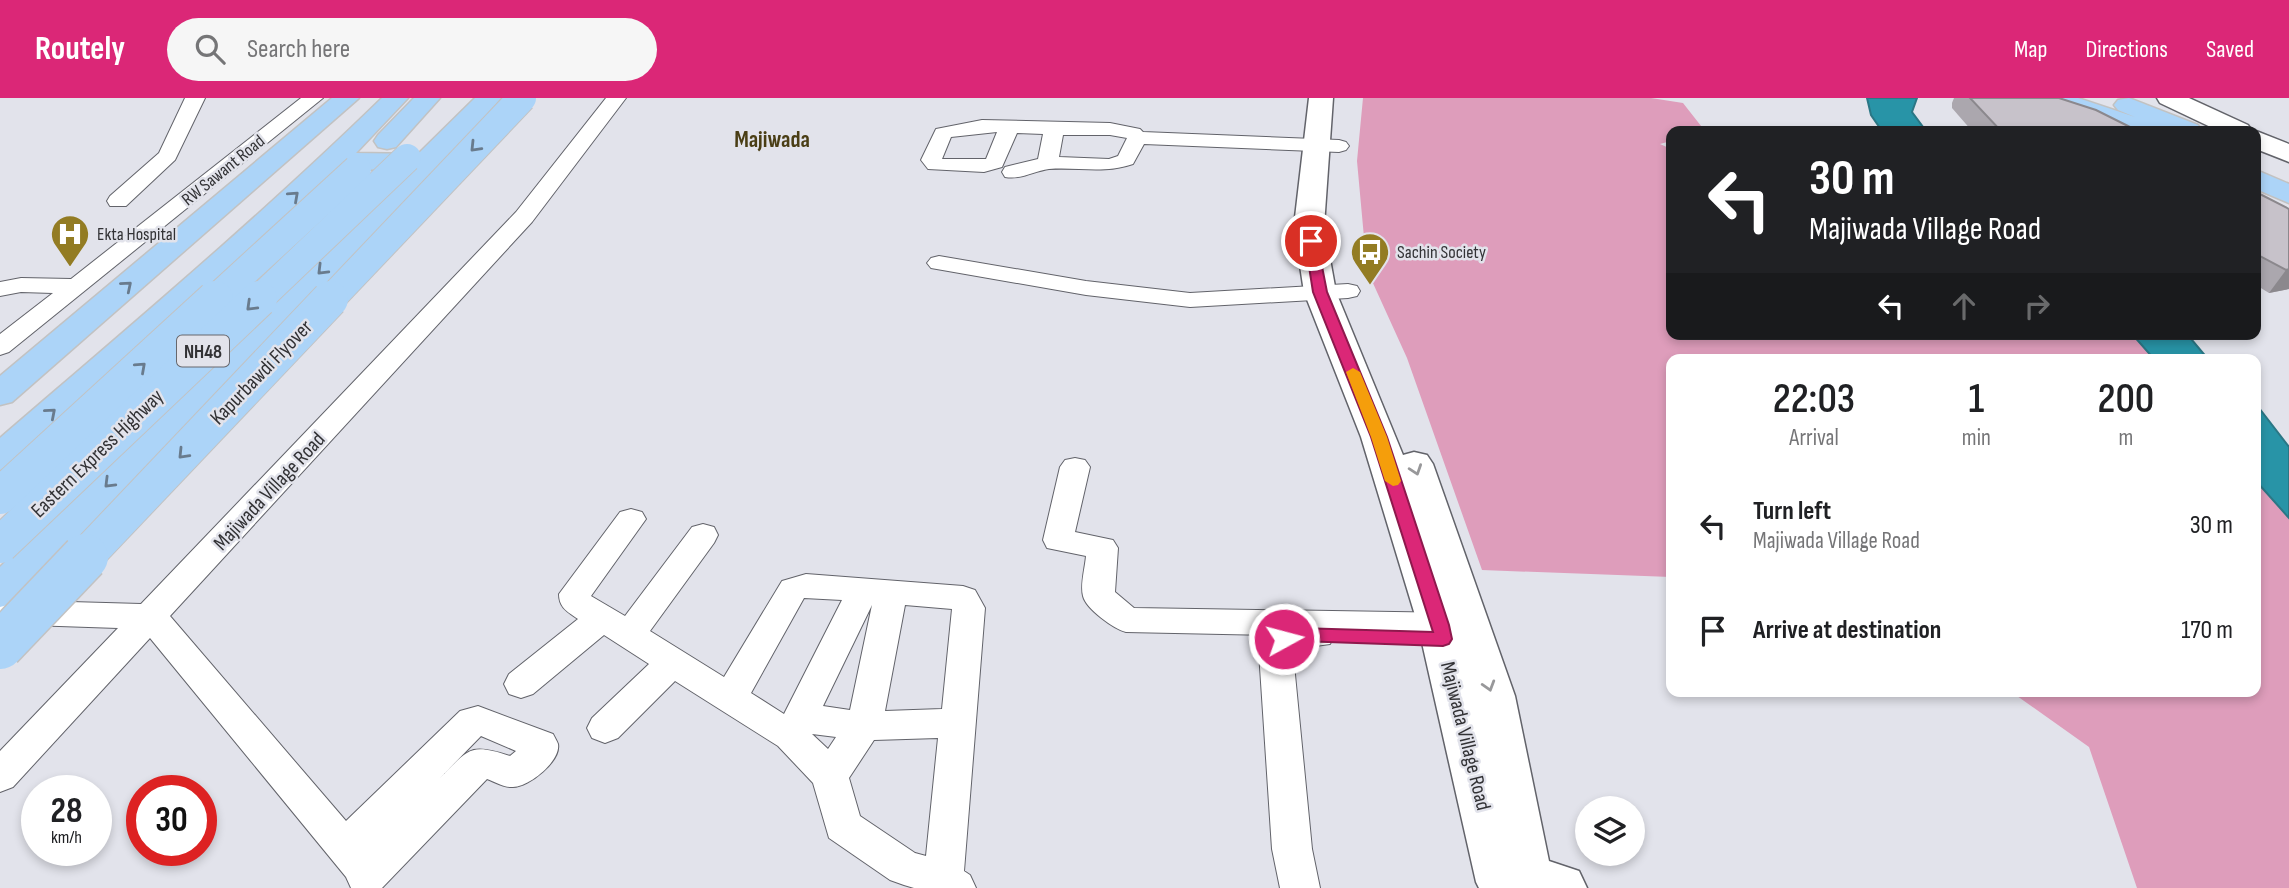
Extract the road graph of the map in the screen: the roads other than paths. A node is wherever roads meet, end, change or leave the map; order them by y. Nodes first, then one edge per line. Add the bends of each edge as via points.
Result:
1 (195, 98) edge
2 (313, 98) edge
3 (347, 98) edge
4 (396, 98) edge
5 (428, 98) edge
6 (462, 98) edge
7 (489, 98) edge
8 (522, 98) edge
9 (616, 98) edge
10 (1321, 98) edge
11 (1343, 98) edge
12 (2053, 98) edge
13 (2105, 98) edge
14 (2122, 98) edge
15 (2169, 98) edge
16 (2026, 101) edge
17 (2148, 121) edge
18 (2104, 126) edge
19 (2168, 126) edge
20 (2228, 126) edge
21 (1009, 127) dead end
22 (1054, 129) junction
23 (1137, 138) junction
24 (2261, 141) edge
25 (1328, 146) junction
26 (2289, 154) edge
27 (417, 160) junction
28 (332, 161) junction
29 (1048, 163) junction
30 (2261, 164) edge
31 (1013, 172) dead end
32 (2289, 178) edge
33 (2261, 181) edge
34 (2289, 195) edge
35 (2261, 199) edge
36 (118, 201) dead end
37 (2261, 208) edge
38 (2289, 213) edge
39 (2289, 223) edge
40 (939, 263) dead end
41 (77, 286) junction
42 (0, 289) edge
43 (1334, 292) junction
44 (0, 346) edge
45 (0, 394) edge
46 (0, 458) edge
47 (1075, 467) dead end
48 (0, 496) edge
49 (632, 519) dead end
50 (703, 535) dead end
51 (0, 545) edge
52 (877, 591) junction
53 (0, 592) edge
54 (0, 612) edge
55 (151, 617) junction
56 (615, 627) junction
57 (1451, 629) junction
58 (0, 646) edge
59 (674, 661) junction
60 (521, 684) dead end
61 (731, 696) junction
62 (943, 723) dead end
63 (864, 726) junction
64 (795, 727) junction
65 (605, 729) dead end
66 (446, 734) dead end
67 (0, 776) edge
68 (830, 776) junction
69 (390, 827) dead end
70 (356, 862) edge
71 (950, 883) edge
72 (1521, 884) edge
73 (1300, 888) edge

1 - 36 street via 168,156
2 - 41 street, RW Sawant Road
45 -> 3 highway
4 - 28 highway
48 -> 5 highway, Eastern Express Highway / NH48, bridge via 370,157
6 - 27 highway, NH48
7 - 27 highway
8 -> 58 highway, Kapurbawdi Flyover, bridge
9 - 55 street, Majiwada Village Road via 523,217
10 - 25 street, Majiwada Village Road
11 - 25 street
12 - 17 highway
13 - 17 highway
14 - 17 highway
15 - 20 street
16 - 18 highway
17 - 19 highway
21 - 22 street
22 - 23 street via 1110,129
22 - 29 street
23 - 25 street
23 - 29 street via 1126,160 1110,165
24 - 26 street
25 - 43 street, Majiwada Village Road via 1309,226 1323,242
27 - 28 highway
27 -> 51 highway, Eastern Express Highway / NH48, bridge
27 -> 53 highway
46 -> 28 highway
29 - 31 street
30 - 32 highway
33 - 34 highway
35 - 38 highway
37 - 39 street
40 - 43 street via 1190,300
41 - 42 street
41 - 44 street, RW Sawant Road
43 - 57 street, Majiwada Village Road via 1379,437
47 - 57 street via 1058,540 1102,548 1099,596 1126,620
49 - 56 street via 575,594 575,601
50 - 56 street
52 - 61 street via 793,589
52 - 63 street
52 - 64 street
52 - 71 street via 963,597 969,608
54 - 55 street
55 - 67 street, Majiwada Village Road
55 - 70 street
56 - 59 street
56 - 60 street
57 - 72 street, Majiwada Village Road
57 - 73 street via 1298,634 1284,639 1276,652 1292,849
59 - 61 street
59 - 65 street
61 - 64 street
62 - 63 street
63 - 64 street
63 - 68 street
64 - 68 street
66 - 70 street
68 - 71 street via 844,826 904,867
69 - 70 street

